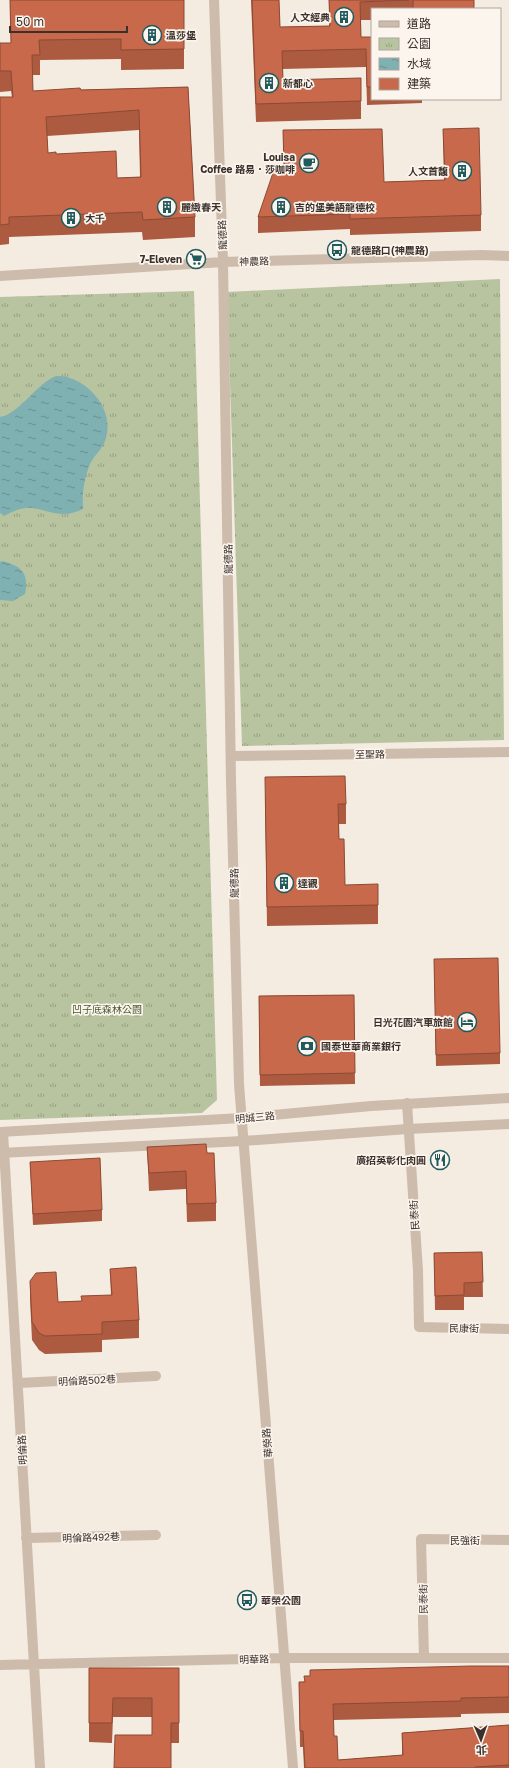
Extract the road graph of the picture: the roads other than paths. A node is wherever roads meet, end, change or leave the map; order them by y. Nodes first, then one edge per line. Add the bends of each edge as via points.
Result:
1 (214, 0) edge
2 (509, 256) edge
3 (223, 262) junction
4 (0, 276) edge
5 (509, 752) edge
6 (231, 756) junction
7 (509, 1098) edge
8 (407, 1103) junction
9 (241, 1118) junction
10 (509, 1124) edge
11 (408, 1128) junction
12 (2, 1132) edge
13 (243, 1140) junction
14 (2, 1153) edge
15 (419, 1327) joint
16 (509, 1329) edge
17 (156, 1376) dead end
18 (19, 1384) junction
19 (156, 1535) dead end
20 (26, 1538) junction
21 (421, 1540) joint
22 (509, 1540) edge
23 (285, 1658) junction
24 (424, 1658) junction
25 (509, 1658) edge
26 (0, 1665) edge
27 (35, 1665) junction
28 (40, 1768) edge
29 (293, 1768) edge

1 - 3 street, 龍德路
2 - 3 street, 神農路
3 - 4 street, 神農路
3 - 6 street, 龍德路
5 - 6 street, 至聖路
6 - 9 street, 龍德路
7 - 8 street, 明誠三路
8 - 9 street, 明誠三路
8 - 11 street, 民泰街
9 - 12 street, 明誠三路
9 - 13 street, 華榮路
10 - 11 street
11 - 13 street
11 - 15 street, 民泰街 via 418,1270
12 - 14 street, 明倫路
13 - 14 street
13 - 23 street, 華榮路
14 - 18 street, 明倫路
15 - 16 street, 民康街
17 - 18 street, 明倫路502巷
18 - 20 street, 明倫路
19 - 20 street, 明倫路492巷
20 - 27 street, 明倫路
21 - 22 street, 民強街
21 - 24 street, 民泰街
23 - 24 street, 明華路
23 - 27 street, 明華路
23 - 29 street, 華榮路
24 - 25 street, 明華路
26 - 27 street, 明華路
27 - 28 street, 明倫路

